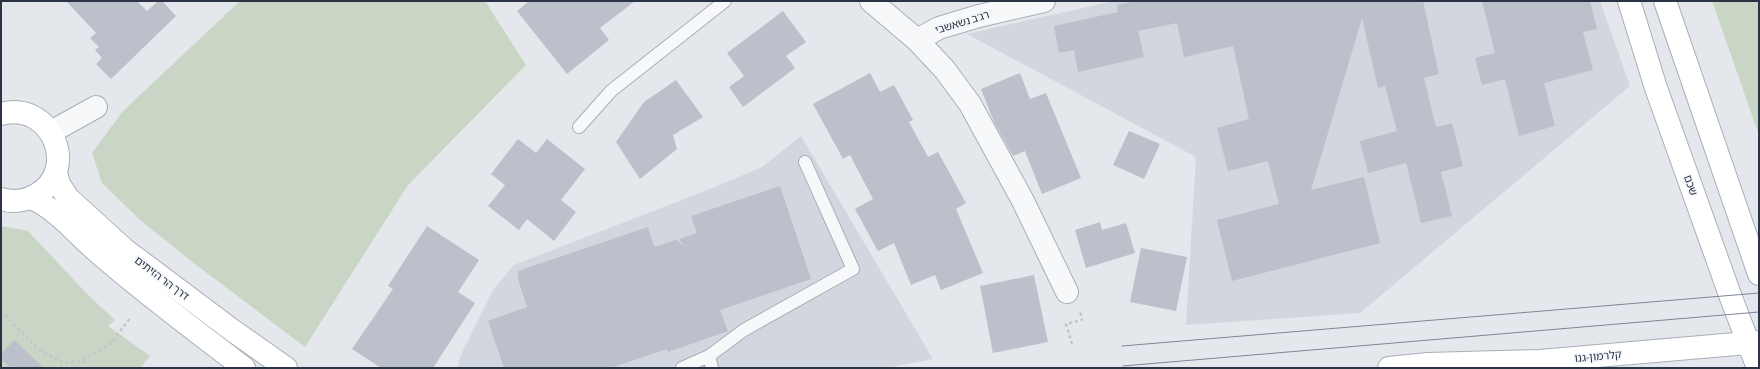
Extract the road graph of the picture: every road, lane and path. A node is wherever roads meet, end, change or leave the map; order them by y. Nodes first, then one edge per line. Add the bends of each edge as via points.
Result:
1 (725, 1) edge
2 (871, 1) edge
3 (1044, 1) edge
4 (1629, 1) edge
5 (1665, 1) edge
6 (917, 40) junction
7 (96, 107) dead end
8 (3, 111) edge
9 (579, 127) dead end
10 (51, 132) junction
11 (805, 162) dead end
12 (56, 173) junction
13 (31, 198) junction
14 (1, 200) edge
15 (1759, 274) edge
16 (1072, 298) joint
17 (1, 311) edge
18 (131, 317) dead end
19 (1754, 343) edge
20 (1072, 344) dead end
21 (709, 356) junction
22 (84, 360) junction
23 (84, 368) edge
24 (244, 368) edge
25 (286, 368) edge
26 (682, 368) edge
27 (712, 368) edge
28 (1389, 368) edge
29 (1758, 368) edge

1 - 9 lane via 611,91
2 - 6 street
3 - 6 street, רג'ב נשאשבי via 939,28
4 - 19 street, שכם via 1656,88
5 - 15 street
6 - 16 street via 946,70 970,104
7 - 10 street
8 - 10 street via 32,115
10 - 12 street via 57,145
11 - 21 lane via 854,269 744,330
12 - 13 street via 42,192
12 - 25 street, דרך הר הזיתים via 59,184 68,198 124,249
13 - 14 street via 19,201
13 - 24 street, דרך הר הזיתים via 48,207 100,255
16 - 20 path via 1082,320 1066,324
17 - 22 path via 39,350 64,363
18 - 22 path via 110,344
19 - 28 street, קלרמון-גנו via 1540,360
19 - 29 street, שכם
21 - 26 lane
21 - 27 lane
22 - 23 path

